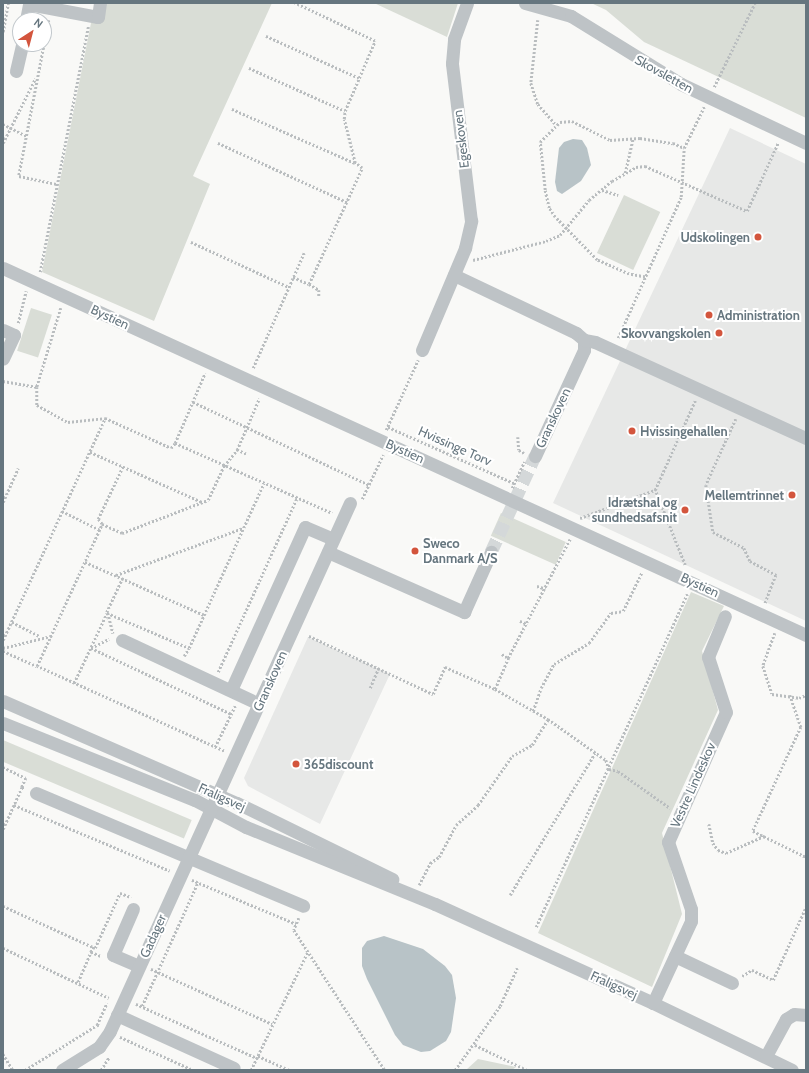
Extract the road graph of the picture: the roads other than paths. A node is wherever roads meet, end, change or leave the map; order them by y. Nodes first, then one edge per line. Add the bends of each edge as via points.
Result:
1 (100, 3) edge
2 (467, 3) edge
3 (525, 3) edge
4 (28, 12) edge
5 (20, 52) edge
6 (16, 71) dead end
7 (806, 142) edge
8 (3, 268) edge
9 (454, 275) junction
10 (8, 333) edge
11 (584, 340) junction
12 (422, 350) dead end
13 (3, 359) edge
14 (806, 438) edge
15 (531, 455) tunnel mouth
16 (350, 503) dead end
17 (333, 539) junction
18 (328, 552) junction
19 (490, 552) tunnel mouth
20 (725, 616) dead end
21 (806, 634) edge
22 (122, 640) dead end
23 (230, 690) junction
24 (3, 701) edge
25 (259, 704) junction
26 (3, 723) edge
27 (36, 793) road end
28 (218, 794) junction
29 (210, 810) junction
30 (189, 858) junction
31 (134, 904) road end
32 (434, 904) junction
33 (303, 906) road end
34 (675, 956) junction
35 (140, 965) junction
36 (732, 983) road end
37 (654, 1003) junction
38 (806, 1015) edge
39 (121, 1017) junction
40 (766, 1056) junction
41 (234, 1068) dead end
42 (62, 1070) edge
43 (792, 1070) edge

1 - 4 street via 98,17 29,4
2 - 9 street, Egeskoven via 454,39 452,63 471,221 465,248
3 - 7 street, Skovsletten via 571,16 649,67 708,98
5 - 6 street
8 - 21 street, Bystien
9 - 11 street via 576,333
9 - 12 street, Egeskoven
10 - 13 street
11 - 14 street via 595,342
11 - 15 street, Granskoven via 584,350
16 - 17 street, Granskoven
17 - 18 street, Granskoven
17 - 23 street via 305,527
18 - 19 street via 464,612
18 - 25 street, Granskoven
20 - 34 street, Vestre Lindeskov via 708,657 726,712 668,842 691,909 691,921
22 - 23 street
23 - 25 street
24 - 28 street, Fraligsvej
25 - 28 street, Granskoven
26 - 29 street, Fraligsvej via 194,800
27 - 30 street
28 - 29 street, Granskoven
28 - 32 street, Fraligsvej via 373,868
29 - 30 street, Gadager
29 - 32 street, Fraligsvej
30 - 33 street
30 - 35 street, Gadager
31 - 35 street via 113,955
32 - 37 street, Fraligsvej
34 - 36 street
34 - 37 street, Vestre Lindeskov
35 - 39 street, Gadager
37 - 40 street, Fraligsvej
38 - 40 street via 794,1014 786,1019
39 - 41 street
39 - 42 street, Gadager via 114,1033 99,1047
40 - 43 street, Fraligsvej

